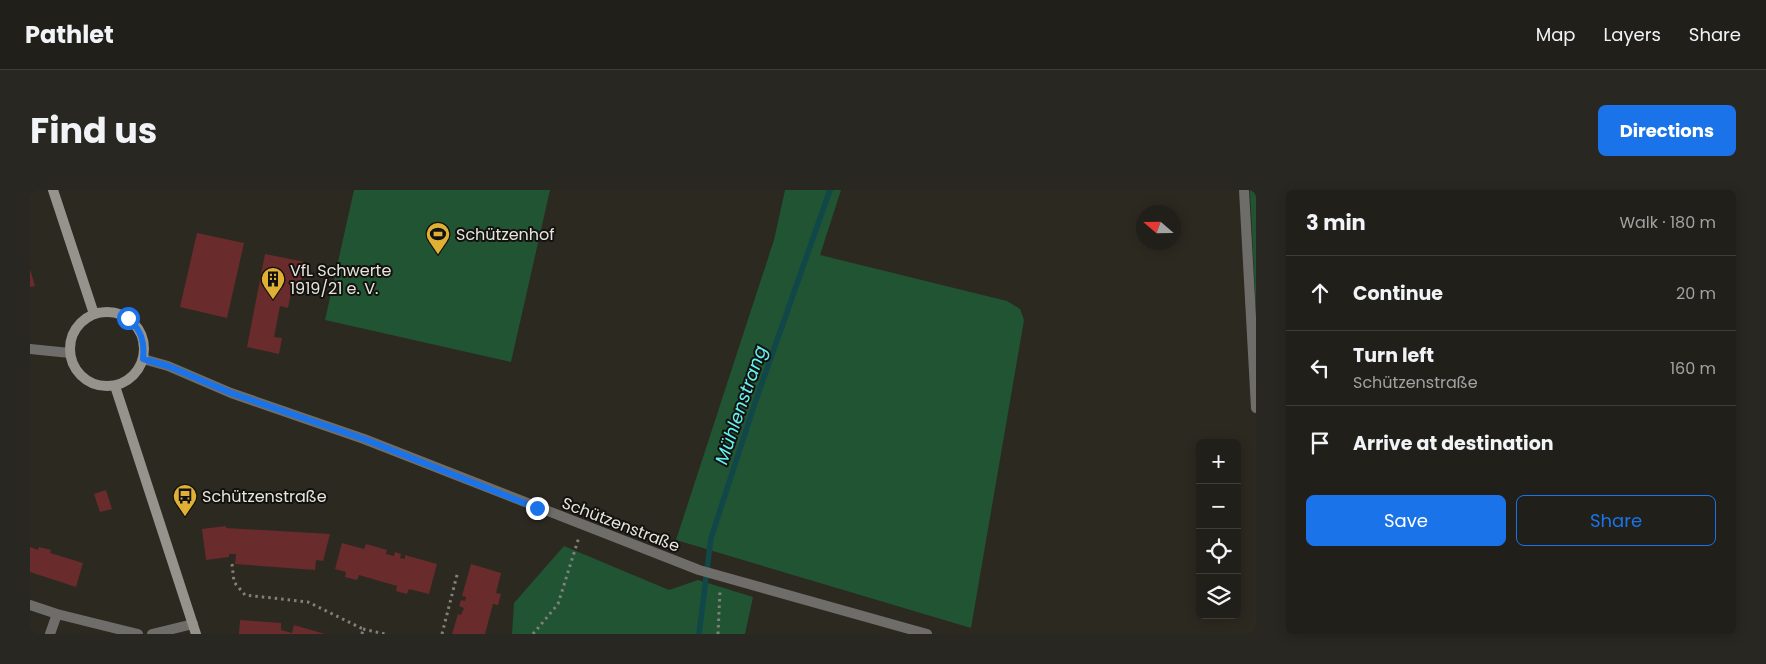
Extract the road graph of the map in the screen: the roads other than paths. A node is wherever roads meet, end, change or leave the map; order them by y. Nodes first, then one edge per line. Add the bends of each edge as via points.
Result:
1 (54, 190) edge
2 (1244, 190) edge
3 (94, 314) junction
4 (30, 349) edge
5 (70, 353) junction
6 (143, 359) junction
7 (115, 386) junction
8 (1256, 408) edge
9 (30, 605) edge
10 (57, 614) junction
11 (195, 629) edge
12 (50, 634) edge
13 (132, 634) edge
14 (138, 634) edge
15 (152, 634) edge
16 (926, 634) edge

1 - 3 main road
2 - 8 street
3 - 5 main road via 78,326 70,343
3 - 6 main road via 106,312 128,318 142,336
4 - 5 street
5 - 7 main road via 72,364 85,380 94,385
6 - 7 main road via 128,381
6 - 16 street, Schützenstraße via 364,439 698,570
7 - 11 main road
9 - 10 street
10 - 12 street
10 - 13 street
11 - 15 street
13 - 14 street

